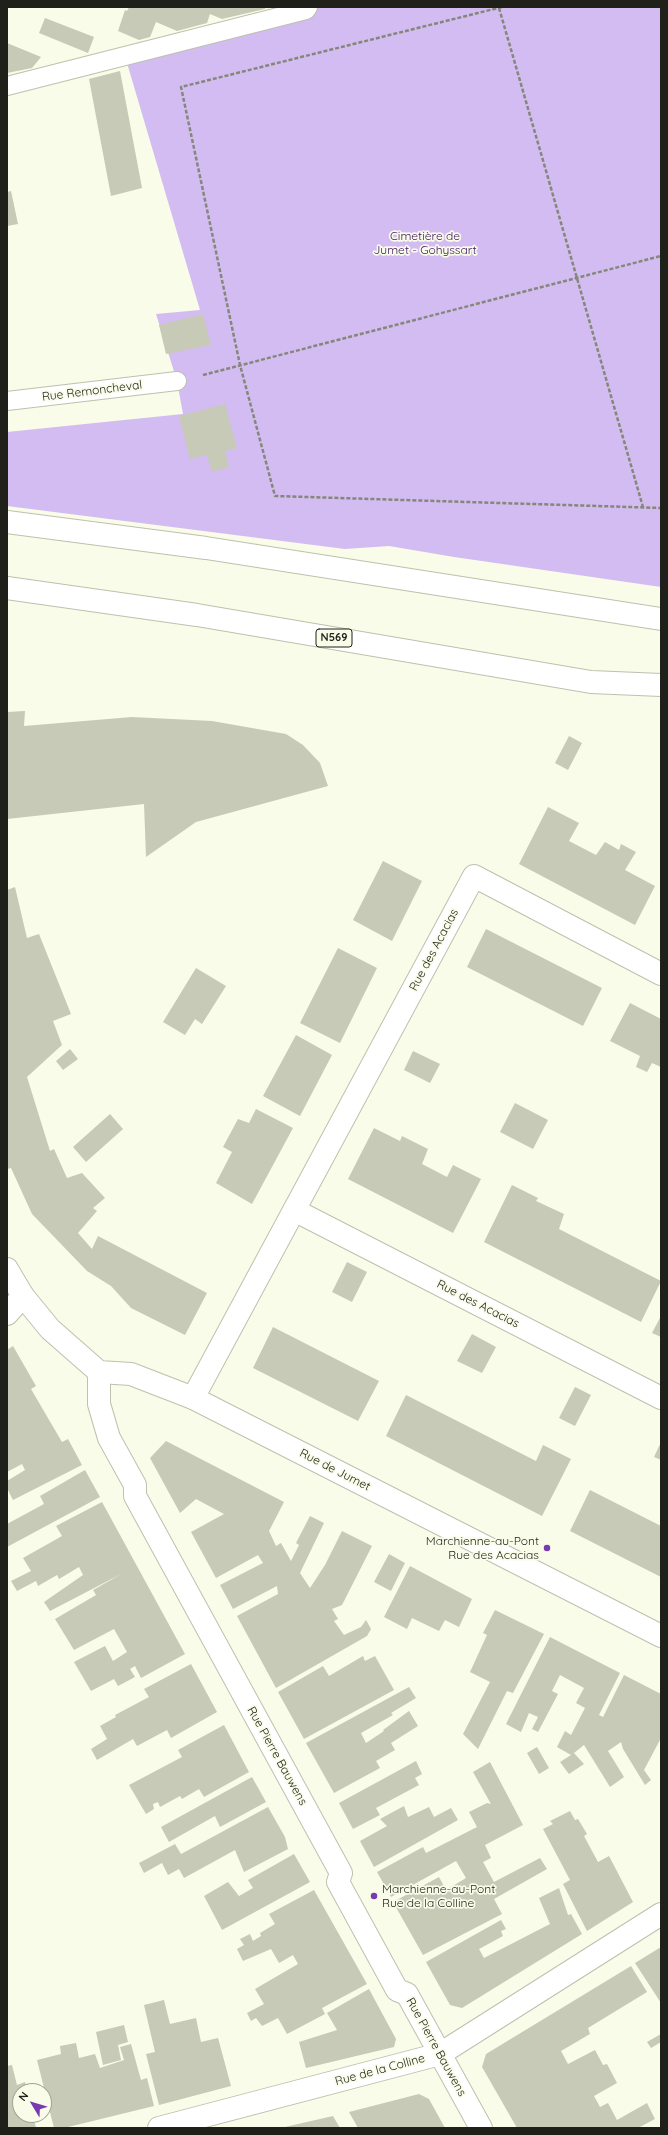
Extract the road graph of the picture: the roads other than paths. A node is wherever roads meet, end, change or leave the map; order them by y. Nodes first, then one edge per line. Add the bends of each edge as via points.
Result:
1 (308, 7) edge
2 (7, 86) edge
3 (178, 381) road end
4 (7, 401) edge
5 (7, 522) edge
6 (7, 588) edge
7 (661, 619) edge
8 (661, 685) edge
9 (661, 974) edge
10 (294, 1210) junction
11 (7, 1269) edge
12 (23, 1296) junction
13 (7, 1314) edge
14 (99, 1372) junction
15 (193, 1398) junction
16 (661, 1398) edge
17 (661, 1636) edge
18 (661, 1914) edge
19 (440, 2054) junction
20 (159, 2128) edge
21 (481, 2128) edge

1 - 2 lane via 306,10
3 - 4 lane, Rue Remoncheval
5 - 7 main road via 206,548
6 - 8 main road, N569 via 197,615 591,682
9 - 10 main road, Rue des Acacias via 474,876
10 - 15 main road, Rue des Acacias
10 - 16 main road, Rue des Acacias
11 - 12 main road
12 - 13 main road
12 - 14 main road via 50,1330
14 - 15 main road, Rue de Jumet via 131,1374
14 - 19 main road, Rue Pierre Bauwens via 99,1404 110,1438 135,1485 135,1496 341,1873 338,1882 397,1990 407,1994
15 - 17 main road, Rue de Jumet
18 - 19 main road, Rue de la Colline
19 - 20 main road, Rue de la Colline
19 - 21 main road, Rue Pierre Bauwens

